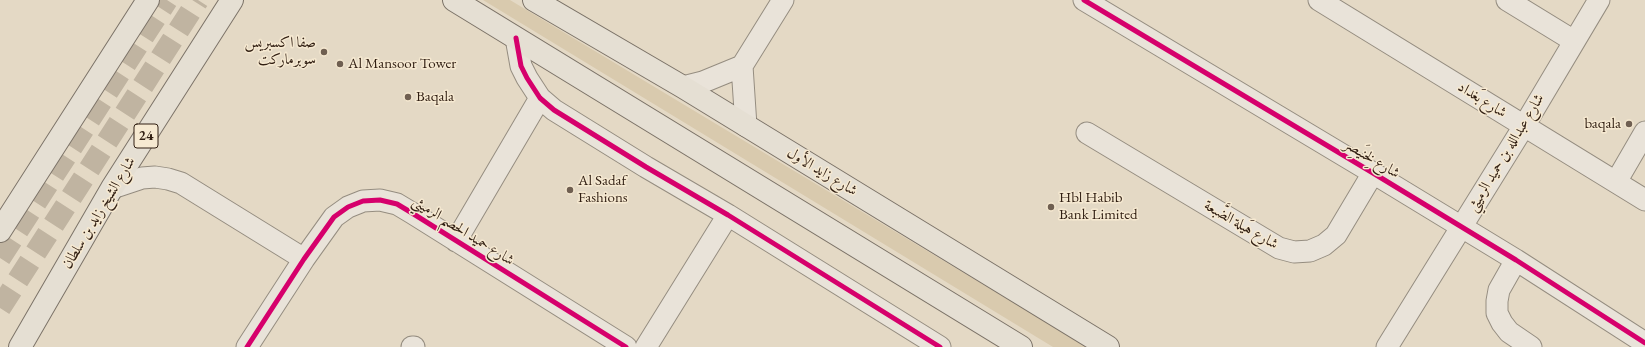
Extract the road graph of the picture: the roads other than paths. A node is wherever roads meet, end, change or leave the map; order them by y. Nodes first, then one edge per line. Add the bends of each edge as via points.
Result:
1 (148, 0) edge
2 (232, 0) edge
3 (245, 0) edge
4 (454, 0) edge
5 (534, 0) edge
6 (1084, 0) edge
7 (1319, 0) edge
8 (1507, 0) edge
9 (1599, 0) edge
10 (775, 3) edge
11 (212, 29) junction
12 (516, 38) junction
13 (1574, 41) junction
14 (742, 66) junction
15 (683, 87) junction
16 (540, 98) junction
17 (746, 126) junction
18 (1524, 126) junction
19 (1645, 132) edge
20 (1087, 133) dead end
21 (1373, 173) junction
22 (1616, 182) junction
23 (112, 188) junction
24 (1645, 200) edge
25 (728, 215) junction
26 (1461, 227) junction
27 (0, 231) edge
28 (456, 241) junction
29 (304, 259) junction
30 (1516, 260) junction
31 (1645, 343) edge
32 (20, 347) edge
33 (247, 347) edge
34 (626, 347) edge
35 (646, 347) edge
36 (940, 347) edge
37 (1021, 347) edge
38 (1108, 347) edge
39 (1387, 347) edge
40 (1531, 347) edge

1 - 27 main road
2 - 11 main road, شارع الشيخ زايد بن سلطان / 24
3 - 11 main road
4 - 12 main road
5 - 15 main road, شارع زايد الأول
6 - 21 street, شارع لِخنَيصِر
7 - 18 street, شارع بَغداد
8 - 13 street
9 - 13 street, شارع عبدالله بن حميد الرميثي
10 - 14 street
11 - 23 main road, شارع الشيخ زايد بن سلطان / 24
12 - 16 street via 521,66
12 - 37 main road
13 - 18 street, شارع عبدالله بن حميد الرميثي
14 - 15 street
14 - 17 street
15 - 17 main road, شارع زايد الأول
16 - 25 street via 554,110
16 - 28 street, شارع حميد الحصم الرميثي
17 - 38 main road, شارع زايد الأول
18 - 22 street, شارع بَغداد
18 - 26 street, شارع عبدالله بن حميد الرميثي
19 - 22 street
20 - 21 street, شارع هَيلة الضَّبعة via 1279,248 1294,252 1310,251 1324,245 1336,235
21 - 26 street, شارع لِخنَيصِر
22 - 24 street, شارع بَغداد
23 - 29 street via 142,178 162,178 181,183
23 - 32 main road, شارع الشيخ زايد بن سلطان / 24
25 - 35 street
25 - 36 street
26 - 30 street, شارع لِخنَيصِر
26 - 39 street, شارع عبدالله بن حميد الرميثي
28 - 29 street, شارع حميد الحصم الرميثي via 397,204 380,200 363,201 334,216
28 - 34 street, شارع حميد الحصم الرميثي
29 - 33 street, شارع حميد الحصم الرميثي
30 - 31 street, شارع لِخنَيصِر
30 - 40 street via 1499,290 1496,301 1497,313 1509,332

